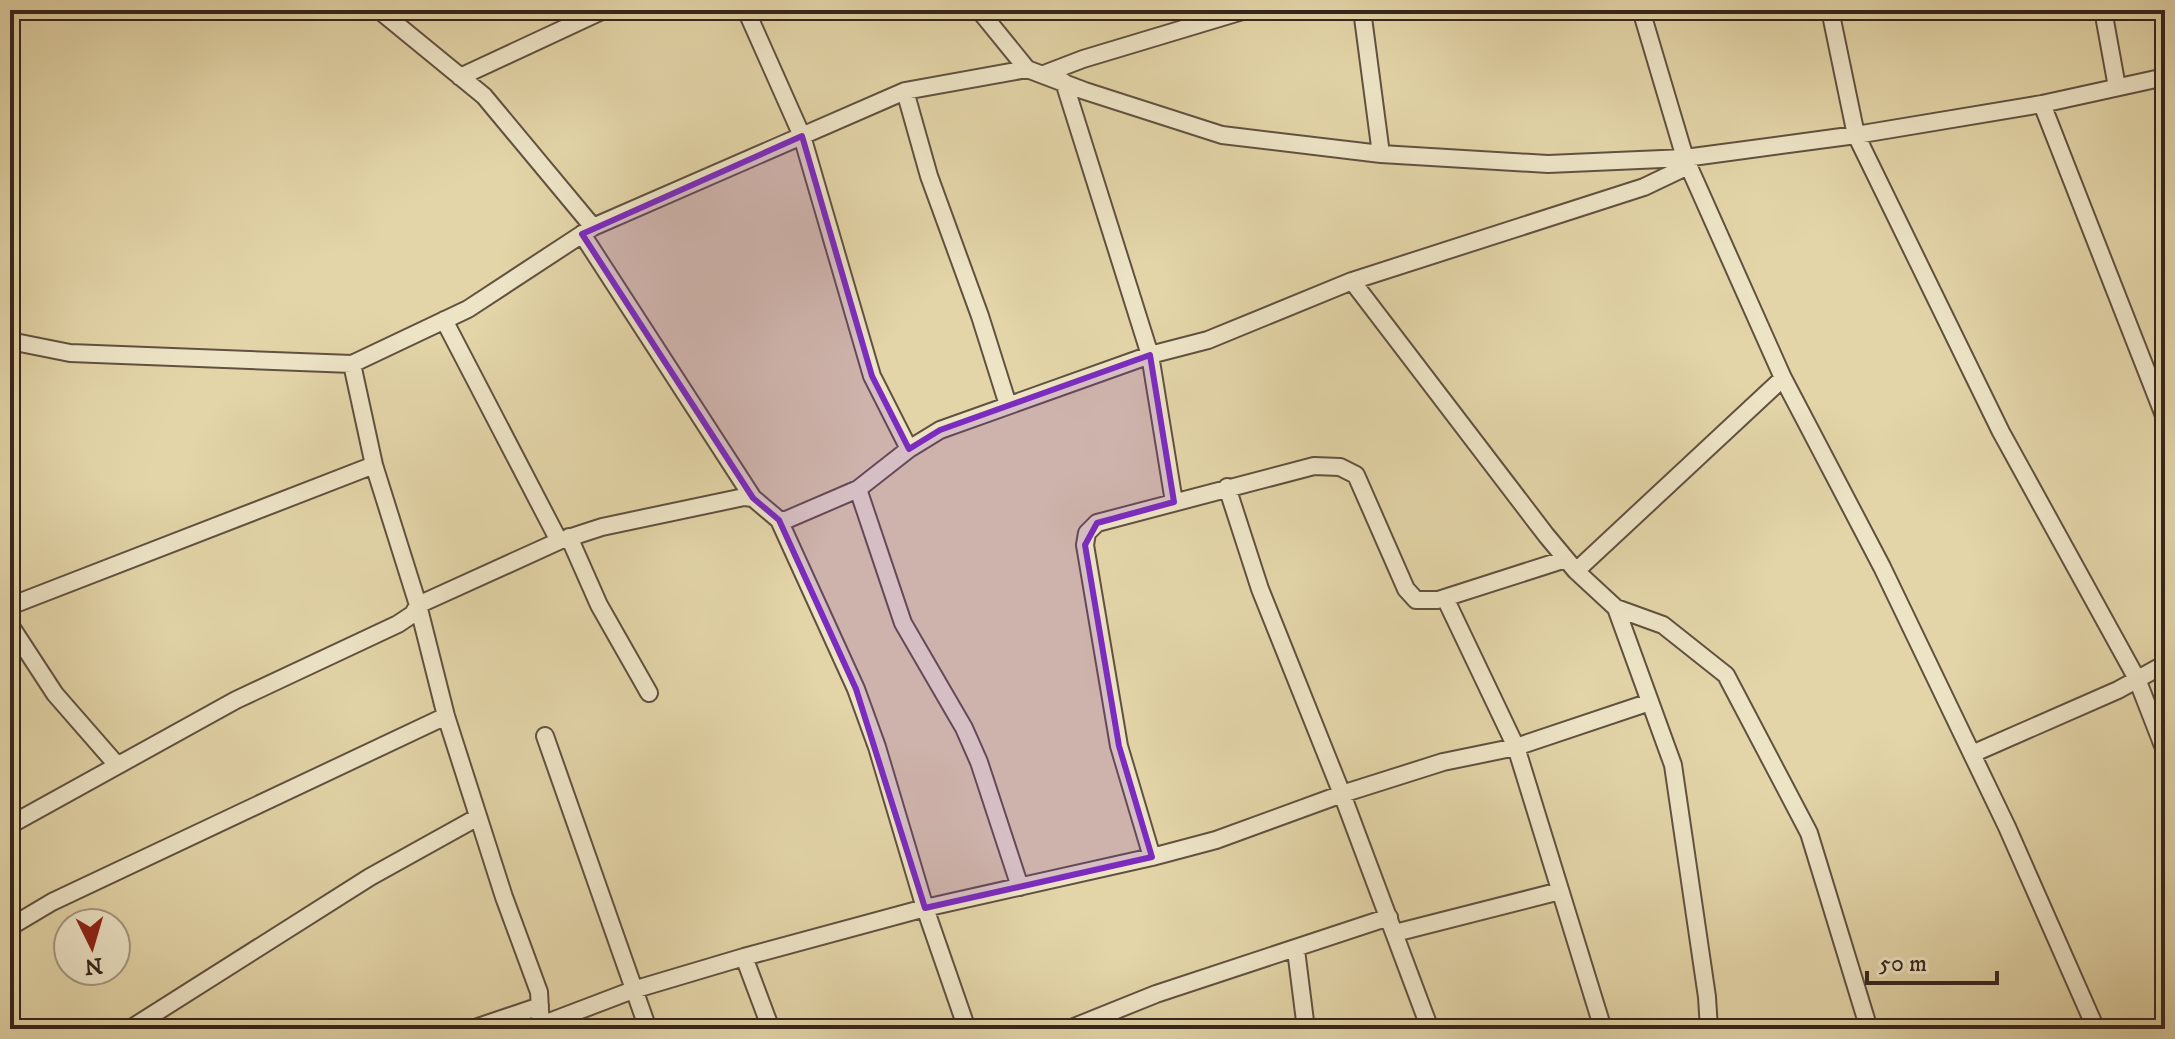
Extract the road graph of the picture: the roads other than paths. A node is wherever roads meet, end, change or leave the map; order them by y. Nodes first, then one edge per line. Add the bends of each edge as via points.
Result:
1 (379, 10) edge
2 (604, 10) edge
3 (746, 10) edge
4 (979, 10) edge
5 (1246, 10) edge
6 (1362, 10) edge
7 (1641, 10) edge
8 (1830, 10) edge
9 (2103, 10) edge
10 (1035, 71) junction
11 (460, 77) junction
12 (2165, 77) edge
13 (1064, 82) junction
14 (2117, 87) junction
15 (905, 91) junction
16 (2042, 104) junction
17 (1856, 135) junction
18 (802, 136) junction
19 (1381, 154) junction
20 (1686, 162) junction
21 (588, 230) junction
22 (1352, 281) junction
23 (444, 320) junction
24 (10, 341) edge
25 (1150, 355) junction
26 (352, 364) junction
27 (1783, 378) junction
28 (1008, 405) junction
29 (2165, 418) edge
30 (909, 449) junction
31 (374, 465) junction
32 (1227, 487) junction
33 (858, 489) junction
34 (753, 498) junction
35 (1174, 502) junction
36 (779, 520) junction
37 (564, 539) junction
38 (1571, 565) junction
39 (1445, 598) junction
40 (418, 605) junction
41 (10, 606) edge
42 (1616, 608) junction
43 (10, 625) edge
44 (2165, 664) edge
45 (2137, 679) junction
46 (649, 693) dead end
47 (1650, 702) junction
48 (446, 716) junction
49 (545, 736) dead end
50 (1516, 747) junction
51 (2165, 751) edge
52 (1972, 754) junction
53 (117, 765) junction
54 (1342, 794) junction
55 (478, 817) junction
56 (10, 825) edge
57 (1152, 857) junction
58 (1020, 887) junction
59 (1560, 891) junction
60 (925, 908) junction
61 (1389, 917) junction
62 (10, 927) edge
63 (1395, 933) junction
64 (1296, 950) junction
65 (744, 957) junction
66 (633, 990) junction
67 (540, 1006) junction
68 (541, 1027) edge
69 (130, 1029) edge
70 (472, 1029) edge
71 (648, 1029) edge
72 (771, 1029) edge
73 (967, 1029) edge
74 (1069, 1029) edge
75 (1306, 1029) edge
76 (1430, 1029) edge
77 (1603, 1029) edge
78 (1709, 1029) edge
79 (1869, 1029) edge
80 (2096, 1029) edge

1 - 11 street
2 - 11 street
3 - 18 street
4 - 10 street
5 - 10 street
6 - 19 street
7 - 20 street
8 - 17 street
9 - 14 street
10 - 13 street
10 - 15 street
11 - 21 street via 484,96
12 - 14 street
13 - 19 street via 1222,135
13 - 25 street
14 - 16 street
15 - 18 street
15 - 28 street
16 - 17 street
16 - 29 street
17 - 20 street
17 - 45 street via 2001,432
18 - 21 street
18 - 30 street via 872,376
19 - 20 street via 1548,164
20 - 22 street via 1644,187
20 - 27 street
21 - 23 street
21 - 34 street
22 - 25 street via 1208,340
22 - 38 street
23 - 26 street
23 - 37 street
24 - 26 street via 70,353
25 - 28 street
25 - 35 street
26 - 31 street
27 - 38 street
27 - 52 street
28 - 30 street via 940,430
30 - 33 street
31 - 40 street
31 - 41 street
32 - 35 street
32 - 39 street via 1314,466 1340,467 1356,475 1406,589 1416,600
32 - 54 street via 1260,589
33 - 36 street
33 - 58 street via 903,623 979,762
34 - 36 street
34 - 37 street via 671,511
35 - 57 street via 1097,523 1085,545 1119,746
36 - 60 street via 856,689
37 - 40 street
37 - 46 street
38 - 39 street
38 - 42 street
39 - 50 street
40 - 48 street
40 - 53 street via 398,624 236,700
42 - 47 street
42 - 79 street via 1663,625 1726,675 1809,833
43 - 53 street via 55,694
44 - 45 street
45 - 51 street
45 - 52 street
47 - 50 street
47 - 78 street via 1673,765
48 - 55 street
48 - 62 street via 66,895
49 - 66 street
50 - 54 street via 1443,762
50 - 59 street
52 - 80 street
53 - 56 street
54 - 57 street via 1216,840
54 - 61 street
55 - 67 street
55 - 69 street via 370,877
57 - 58 street
58 - 60 street
59 - 63 street
59 - 77 street
60 - 65 street
60 - 73 street
61 - 63 street
61 - 64 street
63 - 76 street
64 - 74 street via 1156,994
64 - 75 street
65 - 66 street
65 - 72 street
66 - 68 street
66 - 71 street
67 - 68 street
67 - 70 street

